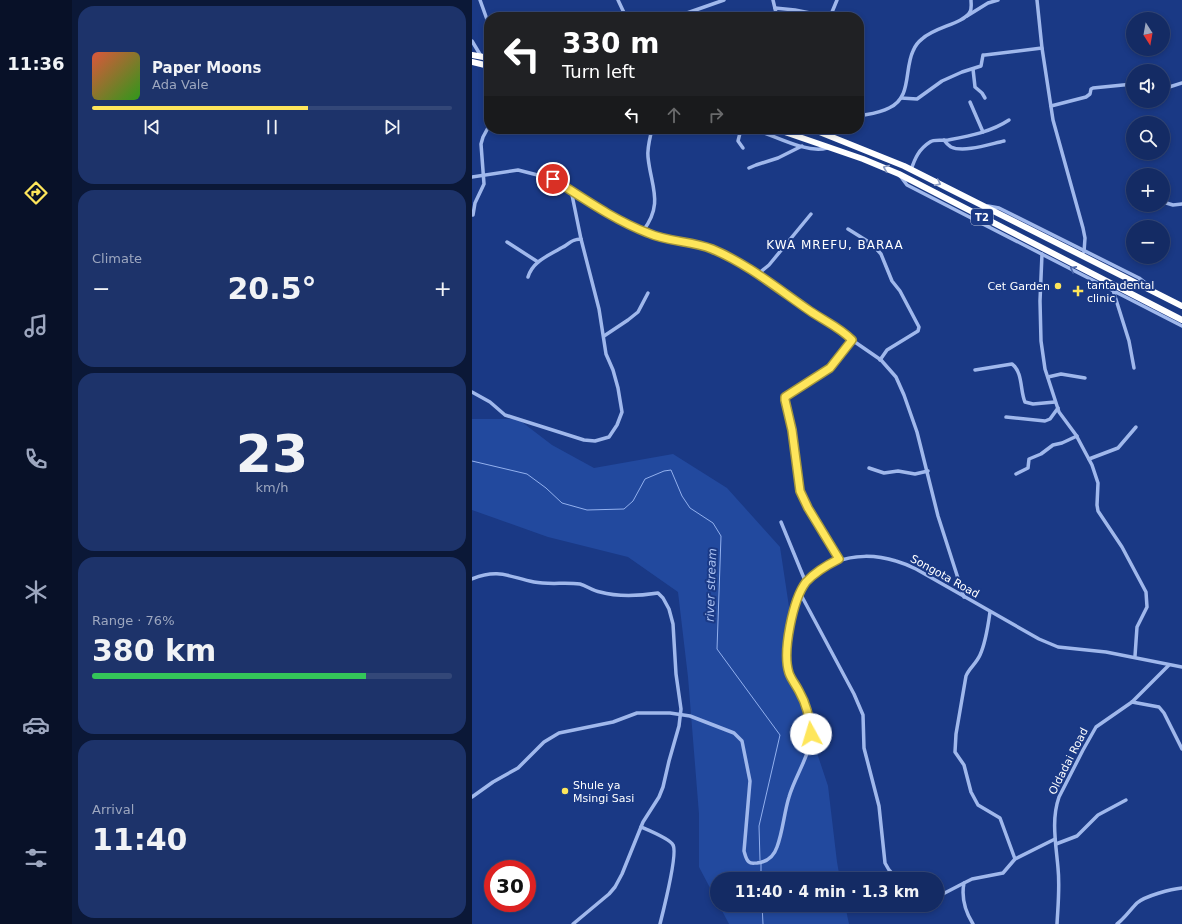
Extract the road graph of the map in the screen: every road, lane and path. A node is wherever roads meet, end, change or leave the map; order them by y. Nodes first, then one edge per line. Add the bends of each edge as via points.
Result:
1 (480, 0) edge
2 (623, 0) edge
3 (724, 0) edge
4 (773, 0) edge
5 (836, 0) edge
6 (971, 0) edge
7 (998, 0) edge
8 (1037, 0) edge
9 (618, 2) edge
10 (775, 8) junction
11 (484, 12) edge
12 (623, 12) edge
13 (690, 12) edge
14 (776, 12) edge
15 (805, 12) edge
16 (832, 12) edge
17 (966, 17) junction
18 (472, 42) edge
19 (1042, 48) junction
20 (472, 56) edge
21 (484, 57) edge
22 (484, 58) edge
23 (472, 62) edge
24 (484, 65) edge
25 (973, 69) junction
26 (1182, 83) edge
27 (1126, 85) edge
28 (1170, 87) edge
29 (901, 98) junction
30 (985, 98) dead end
31 (970, 102) dead end
32 (1051, 106) junction
33 (864, 115) edge
34 (1009, 120) dead end
35 (983, 132) junction
36 (485, 134) edge
37 (651, 134) edge
38 (740, 134) edge
39 (767, 134) edge
40 (791, 134) edge
41 (834, 134) edge
42 (944, 140) junction
43 (1004, 141) dead end
44 (802, 146) junction
45 (830, 147) junction
46 (743, 148) dead end
47 (749, 168) dead end
48 (911, 170) junction
49 (484, 174) junction
50 (899, 174) junction
51 (472, 177) edge
52 (571, 190) junction
53 (955, 191) junction
54 (949, 201) junction
55 (1170, 204) edge
56 (1182, 204) edge
57 (983, 205) junction
58 (811, 214) dead end
59 (977, 214) junction
60 (473, 215) edge
61 (848, 229) dead end
62 (643, 232) junction
63 (581, 239) junction
64 (508, 242) dead end
65 (1084, 252) junction
66 (1042, 254) junction
67 (538, 262) junction
68 (758, 274) junction
69 (528, 276) dead end
70 (1113, 290) junction
71 (648, 293) dead end
72 (1160, 295) junction
73 (1182, 306) edge
74 (1182, 320) edge
75 (1182, 326) edge
76 (604, 336) junction
77 (852, 340) junction
78 (880, 360) junction
79 (1134, 368) dead end
80 (975, 370) dead end
81 (1048, 377) junction
82 (1085, 378) dead end
83 (472, 392) edge
84 (1055, 402) junction
85 (1058, 408) junction
86 (1006, 417) dead end
87 (1136, 427) dead end
88 (1077, 436) junction
89 (1089, 459) junction
90 (869, 468) dead end
91 (928, 472) junction
92 (1016, 474) dead end
93 (781, 522) dead end
94 (839, 559) junction
95 (472, 579) edge
96 (806, 583) junction
97 (800, 593) junction
98 (964, 597) junction
99 (990, 612) junction
100 (1135, 656) junction
101 (1169, 665) junction
102 (1182, 666) edge
103 (1132, 702) junction
104 (681, 715) junction
105 (1182, 749) edge
106 (472, 797) edge
107 (1126, 800) dead end
108 (641, 827) junction
109 (1055, 841) junction
110 (1015, 859) junction
111 (891, 872) edge
112 (964, 883) junction
113 (1182, 888) edge
114 (944, 893) edge
115 (573, 924) edge
116 (660, 924) edge
117 (973, 924) edge
118 (1058, 924) edge
119 (1117, 924) edge

1 - 11 street
2 - 9 street
3 - 13 street
4 - 10 street
5 - 16 street
6 - 17 street via 971,10
7 - 17 street via 988,3
8 - 19 street
9 - 12 street
10 - 14 street
10 - 15 street
17 - 29 street via 927,34 915,46
18 - 21 street
19 - 25 street via 985,55 982,66
19 - 32 street
20 - 22 highway
23 - 24 highway
25 - 29 street via 942,81 917,99
25 - 30 street via 974,86
26 - 28 street
27 - 32 street via 1093,88 1088,96
29 - 33 street via 890,108
31 - 35 street
32 - 65 street via 1083,228
34 - 35 street
35 - 42 street
36 - 49 street via 481,144
37 - 62 street via 648,157 655,206 652,218
38 - 46 street via 738,141
39 - 44 street
40 - 45 highway, T2
41 - 48 highway, T2
42 - 43 street via 952,147 961,148
42 - 48 street via 932,141 919,151
44 - 45 street via 821,150
44 - 47 street
50 -> 45 highway, T2
48 -> 53 highway, T2
49 - 51 street
49 - 52 street via 525,171 553,179
49 - 60 street via 484,184 475,203
50 - 54 highway, T2
50 - 66 street via 907,185
52 - 62 street
52 - 63 street
53 - 54 highway
53 - 57 highway, T2
54 - 59 highway, T2
55 - 56 street
57 - 59 highway
57 - 65 street via 999,208
57 - 72 highway, T2
58 - 68 street via 769,265
59 - 74 highway, T2
61 - 78 street via 872,244 881,254 891,280 900,291 919,327 918,332 887,350
62 - 68 street via 712,249
63 - 67 street via 570,241 563,248
63 - 76 street via 600,309
64 - 67 street
65 - 72 street via 1139,278
70 -> 66 street
66 - 81 street via 1041,341
67 - 69 street via 530,269
68 - 77 street
70 - 75 street
70 - 79 street via 1129,341
71 - 76 street via 638,312
72 - 73 highway, T2
76 - 83 street via 606,354 618,388 622,412 613,433 607,438 584,440 509,417
77 - 78 street
77 - 94 street via 830,368 785,397 800,491
78 - 91 street via 896,377 904,395
80 - 84 street via 1012,364 1019,375 1025,402
81 - 82 street via 1061,374
81 - 84 street
84 - 85 street
85 - 86 street via 1047,420
85 - 88 street
87 - 89 street via 1118,448
88 - 89 street
88 - 92 street via 1053,445 1029,459 1028,468
89 - 100 street via 1098,483 1098,511 1122,547 1146,592 1147,607 1136,627
90 - 91 street via 884,473
91 - 98 street via 938,516
93 - 96 street
94 - 96 street, Songota Road via 828,564
94 - 98 street, Songota Road via 871,556 897,561
95 - 104 street via 500,573 535,582 580,584 610,594 660,594 669,609 673,624
96 - 97 street, Songota Road
97 - 104 street, Songota Road via 794,607 787,645 787,663 789,673 807,708 811,734 802,767 789,797 775,852 770,858 761,863 750,863 744,851 750,781 742,741 734,733 699,719
97 - 111 street via 863,714 864,748 879,806 885,863
98 - 99 street, Songota Road
99 - 100 street, Songota Road via 1058,647
99 - 110 street via 981,654 966,676 955,750 964,764 974,797 981,808 1000,818
100 - 101 street, Songota Road
101 - 102 street, Songota Road
101 - 103 street, Oldadai Road
103 - 105 street via 1160,707
103 - 109 street, Oldadai Road via 1096,727 1082,750 1056,805
104 - 106 street via 661,712 637,713 612,722 559,733 544,742 518,768
104 - 108 street via 663,787
107 - 109 street via 1098,814 1077,836
108 - 115 street via 615,887
108 - 116 street via 671,842 675,849
109 - 110 street
109 - 118 street, Oldadai Road via 1059,888
110 - 112 street via 1003,873
112 - 114 street
112 - 117 street via 964,905
113 - 119 street via 1144,899

